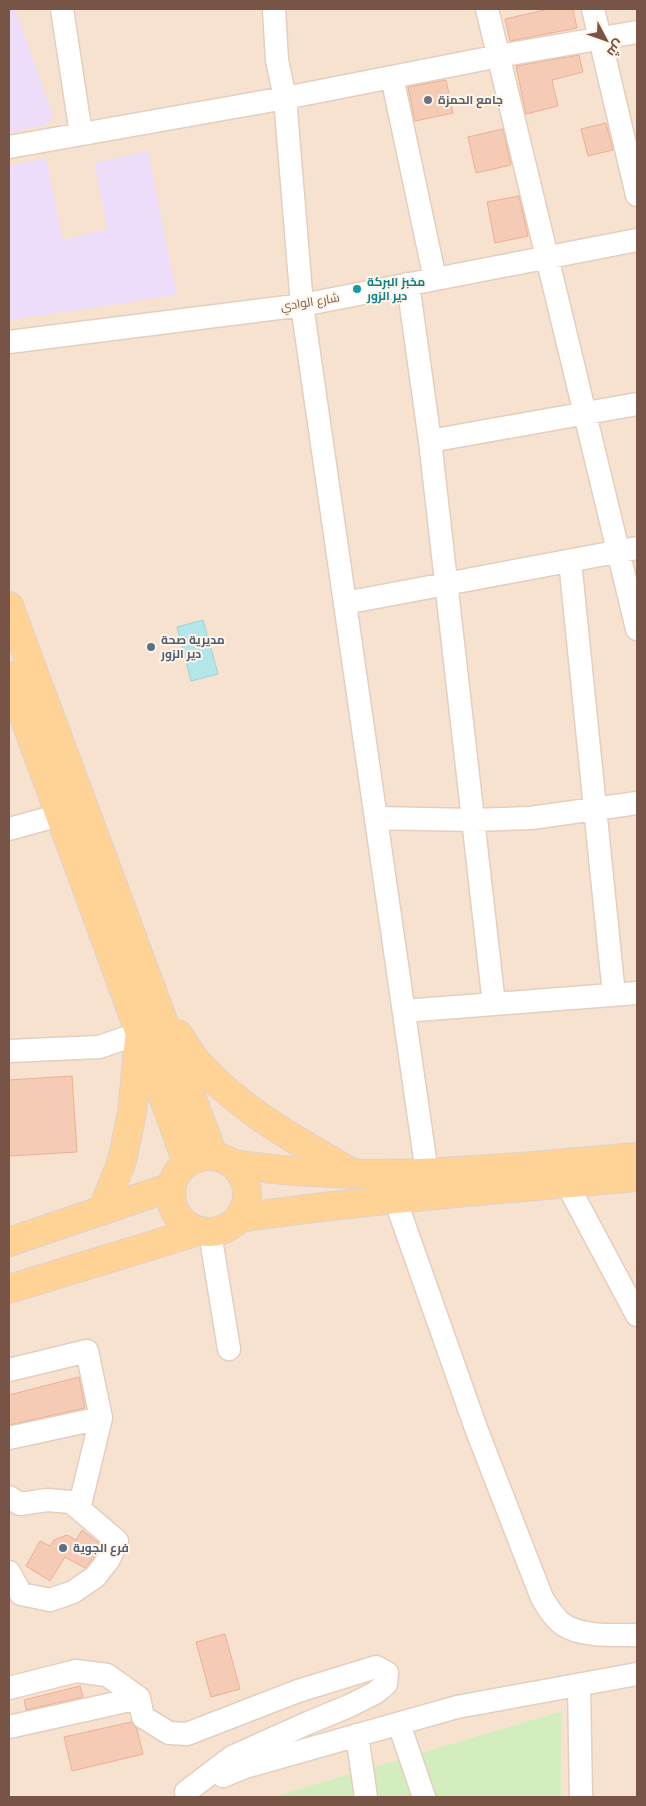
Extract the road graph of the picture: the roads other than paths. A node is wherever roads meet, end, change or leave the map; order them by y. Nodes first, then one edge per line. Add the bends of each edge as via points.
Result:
1 (62, 9) edge
2 (274, 9) edge
3 (487, 9) edge
4 (593, 9) edge
5 (637, 32) edge
6 (600, 39) junction
7 (499, 56) junction
8 (392, 77) junction
9 (285, 98) junction
10 (81, 134) junction
11 (9, 147) edge
12 (637, 195) edge
13 (637, 240) edge
14 (547, 258) junction
15 (435, 279) junction
16 (408, 284) junction
17 (302, 305) junction
18 (9, 342) edge
19 (637, 404) edge
20 (585, 413) junction
21 (430, 441) junction
22 (628, 550) edge
23 (570, 561) junction
24 (446, 584) junction
25 (345, 604) junction
26 (9, 606) edge
27 (637, 629) edge
28 (9, 676) edge
29 (637, 803) edge
30 (595, 809) junction
31 (60, 815) junction
32 (376, 818) junction
33 (473, 820) junction
34 (9, 829) edge
35 (637, 993) edge
36 (614, 995) junction
37 (154, 998) junction
38 (494, 1004) junction
39 (404, 1011) junction
40 (140, 1033) junction
41 (9, 1051) edge
42 (637, 1157) edge
43 (211, 1161) junction
44 (352, 1173) junction
45 (385, 1173) junction
46 (427, 1173) junction
47 (637, 1177) edge
48 (567, 1184) junction
49 (171, 1187) junction
50 (396, 1200) junction
51 (102, 1212) junction
52 (239, 1218) junction
53 (204, 1232) junction
54 (9, 1242) edge
55 (9, 1289) edge
56 (637, 1314) edge
57 (229, 1349) dead end
58 (9, 1370) edge
59 (101, 1418) junction
60 (9, 1438) edge
61 (9, 1497) edge
62 (79, 1509) junction
63 (9, 1572) edge
64 (637, 1636) edge
65 (637, 1674) edge
66 (579, 1684) junction
67 (9, 1688) edge
68 (139, 1698) junction
69 (399, 1724) junction
70 (9, 1727) edge
71 (357, 1735) junction
72 (180, 1795) edge
73 (366, 1797) edge
74 (424, 1797) edge
75 (581, 1797) edge

1 - 10 street
2 - 9 street via 277,60
3 - 7 street
4 - 6 street
5 - 6 street
6 - 7 street
6 - 12 street
7 - 8 street
7 - 14 street
8 - 9 street
8 - 15 street
9 - 10 street
9 - 17 street
10 - 11 street
13 - 14 street, شارع الوادي
14 - 15 street, شارع الوادي
14 - 20 street
15 - 16 street, شارع الوادي
16 - 17 street, شارع الوادي
16 - 21 street
17 - 18 street, شارع الوادي
17 - 25 street
19 - 20 street
20 - 21 street
20 - 22 street
21 - 24 street
22 - 23 street
22 - 27 street
23 - 24 street
23 - 30 street
24 - 25 street
24 - 33 street
25 - 32 street
26 - 37 main road
28 - 31 main road
29 - 30 street
30 - 33 street via 531,818
30 - 36 street
31 - 34 street
31 - 40 main road
32 - 33 street
32 - 39 street
33 - 38 street
35 - 36 street
36 - 38 street
37 - 43 main road
37 - 44 main road via 199,1064 234,1098 275,1128
38 - 39 street
39 - 46 street
40 - 41 street via 98,1047
40 - 43 main road
40 - 51 main road via 132,1113 122,1162
42 - 46 main road
43 - 44 main road via 268,1169
43 - 49 main road via 180,1169
43 - 52 main road via 242,1173 248,1196
44 - 45 main road
45 - 46 main road
45 - 50 street
47 - 48 main road
48 - 50 main road
48 - 56 street
49 - 51 main road
49 - 53 main road via 172,1204 180,1219
50 - 52 main road
50 - 64 street via 477,1431 542,1598 564,1626 587,1634
51 - 54 main road
52 - 53 main road via 221,1231
53 - 55 main road
53 - 57 street
58 - 59 street via 87,1351
59 - 60 street
59 - 62 street
61 - 62 street via 20,1504 47,1500 71,1502
62 - 63 street via 117,1541 110,1559 95,1578 73,1592 50,1600 21,1594
65 - 66 street
66 - 69 street via 457,1707
66 - 75 street
67 - 68 street via 76,1671 107,1676
68 - 70 street
68 - 72 street via 143,1716 169,1733 187,1734 298,1691 376,1667 387,1673 386,1684 375,1694 232,1756
69 - 71 street
69 - 74 street
71 - 72 street via 245,1767
71 - 73 street

